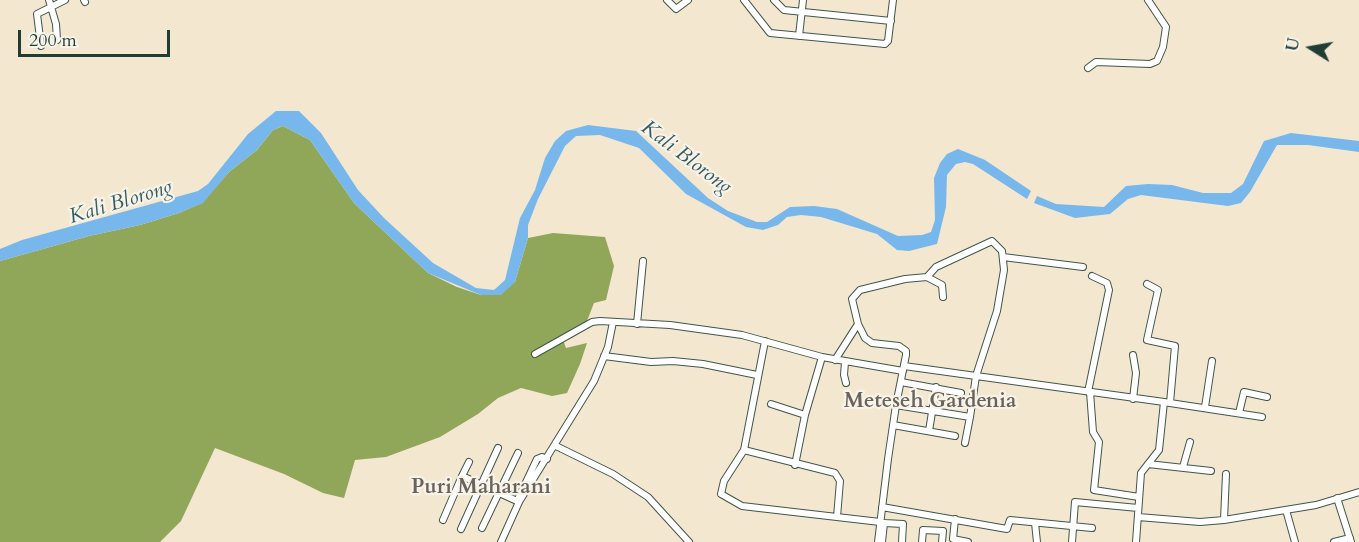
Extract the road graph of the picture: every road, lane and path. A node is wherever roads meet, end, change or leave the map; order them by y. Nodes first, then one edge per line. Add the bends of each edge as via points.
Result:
1 (65, 0) edge
2 (667, 0) edge
3 (688, 0) edge
4 (744, 0) edge
5 (774, 0) edge
6 (803, 0) edge
7 (893, 0) edge
8 (1148, 0) edge
9 (50, 3) edge
10 (801, 12) junction
11 (891, 21) junction
12 (799, 36) junction
13 (57, 40) dead end
14 (41, 46) dead end
15 (1088, 68) dead end
16 (1003, 257) junction
17 (643, 261) dead end
18 (1083, 267) dead end
19 (1092, 276) dead end
20 (927, 277) junction
21 (1147, 284) dead end
22 (943, 297) dead end
23 (613, 322) junction
24 (637, 324) junction
25 (858, 324) junction
26 (765, 341) junction
27 (535, 354) dead end
28 (1133, 355) dead end
29 (604, 356) junction
30 (822, 357) junction
31 (835, 360) junction
32 (1212, 361) dead end
33 (845, 362) junction
34 (903, 368) junction
35 (757, 375) junction
36 (976, 376) junction
37 (901, 382) junction
38 (846, 383) dead end
39 (936, 387) junction
40 (1089, 392) junction
41 (961, 393) dead end
42 (1267, 397) dead end
43 (1133, 399) junction
44 (1167, 403) junction
45 (771, 404) dead end
46 (896, 405) junction
47 (1205, 407) junction
48 (932, 410) junction
49 (1239, 413) junction
50 (805, 415) junction
51 (970, 417) junction
52 (1262, 417) dead end
53 (893, 425) junction
54 (929, 431) junction
55 (955, 436) dead end
56 (1190, 442) dead end
57 (966, 443) dead end
58 (556, 446) junction
59 (498, 448) dead end
60 (744, 450) junction
61 (518, 453) dead end
62 (547, 459) junction
63 (469, 462) dead end
64 (1148, 464) junction
65 (795, 465) junction
66 (1183, 467) junction
67 (1211, 471) dead end
68 (1226, 474) dead end
69 (462, 476) junction
70 (481, 485) junction
71 (1359, 492) edge
72 (499, 493) junction
73 (1139, 497) junction
74 (1337, 498) junction
75 (517, 501) junction
76 (882, 507) junction
77 (1138, 508) junction
78 (1287, 510) junction
79 (837, 517) junction
80 (1138, 517) junction
81 (955, 519) junction
82 (443, 520) dead end
83 (1224, 520) junction
84 (880, 522) junction
85 (1035, 523) junction
86 (1073, 526) junction
87 (482, 528) dead end
88 (503, 528) dead end
89 (1092, 528) dead end
90 (461, 529) dead end
91 (1351, 540) edge
92 (501, 542) edge
93 (689, 542) edge
94 (878, 542) edge
95 (882, 542) edge
96 (902, 542) edge
97 (922, 542) edge
98 (942, 542) edge
99 (968, 542) edge
100 (1037, 542) edge
101 (1072, 542) edge
102 (1137, 542) edge
103 (1295, 542) edge
104 (1334, 542) edge

1 - 9 street
2 - 3 street via 676,9
4 - 12 street via 766,31
5 - 10 street via 781,9
6 - 10 street
7 - 11 street
8 - 15 street via 1166,27 1157,61 1096,62
9 - 13 street
9 - 14 street via 36,16
10 - 11 street
10 - 12 street
11 - 12 street via 885,44
16 - 18 street
16 - 20 street via 992,241 936,267
16 - 36 street via 997,311
17 - 24 street
19 - 40 street via 1107,283 1109,290
20 - 22 street via 942,285
20 - 25 street via 860,290 852,304
21 - 44 street via 1158,291 1147,340 1175,346
23 - 24 street
23 - 27 street via 592,322
23 - 29 street
24 - 26 street via 692,328
25 - 31 street
25 - 34 street via 872,343 905,349
26 - 30 street
26 - 35 street
28 - 43 street
29 - 35 street via 703,364
29 - 58 street
30 - 31 street
30 - 50 street
31 - 33 street
32 - 47 street
33 - 34 street
33 - 38 street
34 - 36 street
34 - 37 street
35 - 60 street
36 - 40 street
36 - 51 street
37 - 39 street
37 - 46 street
39 - 41 street
39 - 48 street
40 - 43 street
40 - 73 street via 1093,432 1099,442 1094,490
42 - 49 street via 1244,392
43 - 44 street
44 - 47 street
44 - 64 street via 1159,450
45 - 50 street
46 - 48 street
46 - 53 street
47 - 49 street
48 - 51 street
48 - 54 street
49 - 52 street
50 - 65 street
51 - 57 street
53 - 54 street
53 - 76 street
54 - 55 street
56 - 66 street
58 - 62 street
58 - 93 street via 613,474 648,497
59 - 70 street
60 - 65 street
60 - 79 street via 720,491 726,498 742,506
61 - 72 street
62 - 75 street via 537,459
62 - 92 street via 519,502
63 - 69 street
64 - 66 street
64 - 73 street via 1141,473
65 - 79 street via 838,476
66 - 67 street
68 - 83 street
69 - 70 street
69 - 82 street
70 - 72 street
70 - 90 street
71 - 74 street
72 - 75 street
72 - 87 street
73 - 77 street
74 - 78 street
74 - 91 street
75 - 88 street
76 - 81 street
76 - 84 street
77 - 80 street
77 - 86 street via 1077,502 1073,507
78 - 83 street
78 - 103 street
79 - 84 street
80 - 83 street
80 - 102 street
81 - 85 street via 1007,530 1010,520
81 - 99 street via 953,539
84 - 94 street
85 - 86 street
85 - 100 street
86 - 89 street
86 - 101 street
91 - 104 street
95 - 96 street via 884,523 903,524
97 - 98 street via 923,530 942,531

